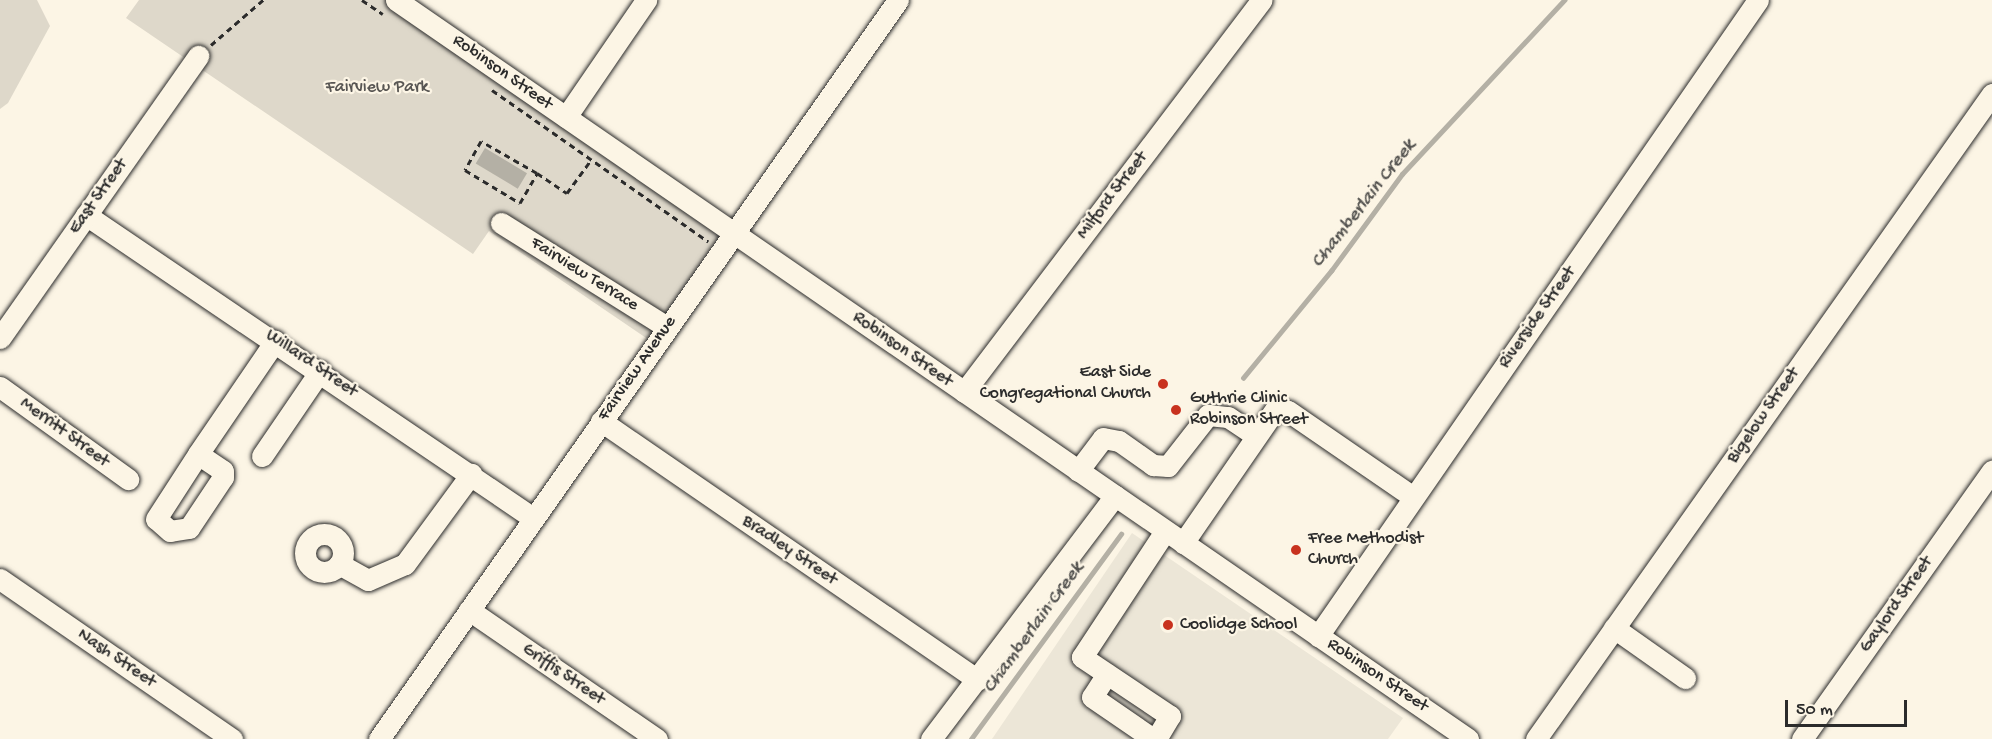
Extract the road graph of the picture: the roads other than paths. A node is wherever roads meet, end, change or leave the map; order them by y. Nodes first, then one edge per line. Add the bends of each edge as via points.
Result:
1 (646, 0) edge
2 (898, 0) edge
3 (1262, 0) edge
4 (1758, 0) edge
5 (397, 6) edge
6 (198, 56) road end
7 (1992, 94) edge
8 (566, 117) junction
9 (86, 215) junction
10 (501, 223) dead end
11 (734, 234) junction
12 (667, 327) junction
13 (0, 338) edge
14 (275, 341) junction
15 (320, 371) junction
16 (0, 387) edge
17 (964, 392) junction
18 (601, 421) junction
19 (1255, 435) junction
20 (198, 454) dead end
21 (262, 456) dead end
22 (1078, 471) junction
23 (1992, 471) edge
24 (471, 474) junction
25 (128, 479) dead end
26 (1115, 496) junction
27 (1413, 497) junction
28 (533, 518) junction
29 (1165, 531) junction
30 (1183, 543) junction
31 (339, 564) dead end
32 (0, 579) edge
33 (469, 610) junction
34 (1614, 628) junction
35 (1318, 636) junction
36 (1107, 674) junction
37 (1686, 678) dead end
38 (978, 680) junction
39 (232, 739) edge
40 (379, 739) edge
41 (657, 739) edge
42 (931, 739) edge
43 (1155, 739) edge
44 (1468, 739) edge
45 (1536, 739) edge
46 (1802, 739) edge

1 - 8 street
2 - 11 street, Fairview Avenue
3 - 17 street, Milford Street
4 - 27 street, Riverside Street
5 - 8 street, Robinson Street
6 - 9 street, East Street
7 - 34 street, Bigelow Street
8 - 11 street, Robinson Street
9 - 13 street, East Street
9 - 14 street, Willard Street
10 - 12 street, Fairview Terrace
11 - 12 street, Fairview Avenue
11 - 17 street, Robinson Street
12 - 18 street, Fairview Avenue
14 - 15 street, Willard Street
14 - 20 street
15 - 21 street
15 - 24 street, Willard Street
16 - 25 street, Merritt Street
17 - 22 street, Robinson Street
18 - 28 street, Fairview Avenue
18 - 38 street, Bradley Street
19 - 22 street via 1228,417 1208,415 1168,466 1153,465 1119,441 1103,438
19 - 27 street via 1276,408 1288,411
19 - 30 street
22 - 26 street, Robinson Street
23 - 46 street, Gaylord Street
24 - 28 street, Willard Street
24 - 31 street via 405,564 368,580
26 - 29 street, Robinson Street
26 - 38 street
27 - 35 street, Riverside Street
28 - 33 street, Fairview Avenue
29 - 30 street, Robinson Street
29 - 36 street via 1082,657
30 - 35 street, Robinson Street
32 - 39 street, Nash Street
33 - 40 street, Fairview Avenue
33 - 41 street, Griffis Street
34 - 37 street
34 - 45 street, Bigelow Street
35 - 44 street, Robinson Street
36 - 43 street via 1092,697
36 - 43 street via 1170,716
38 - 42 street

